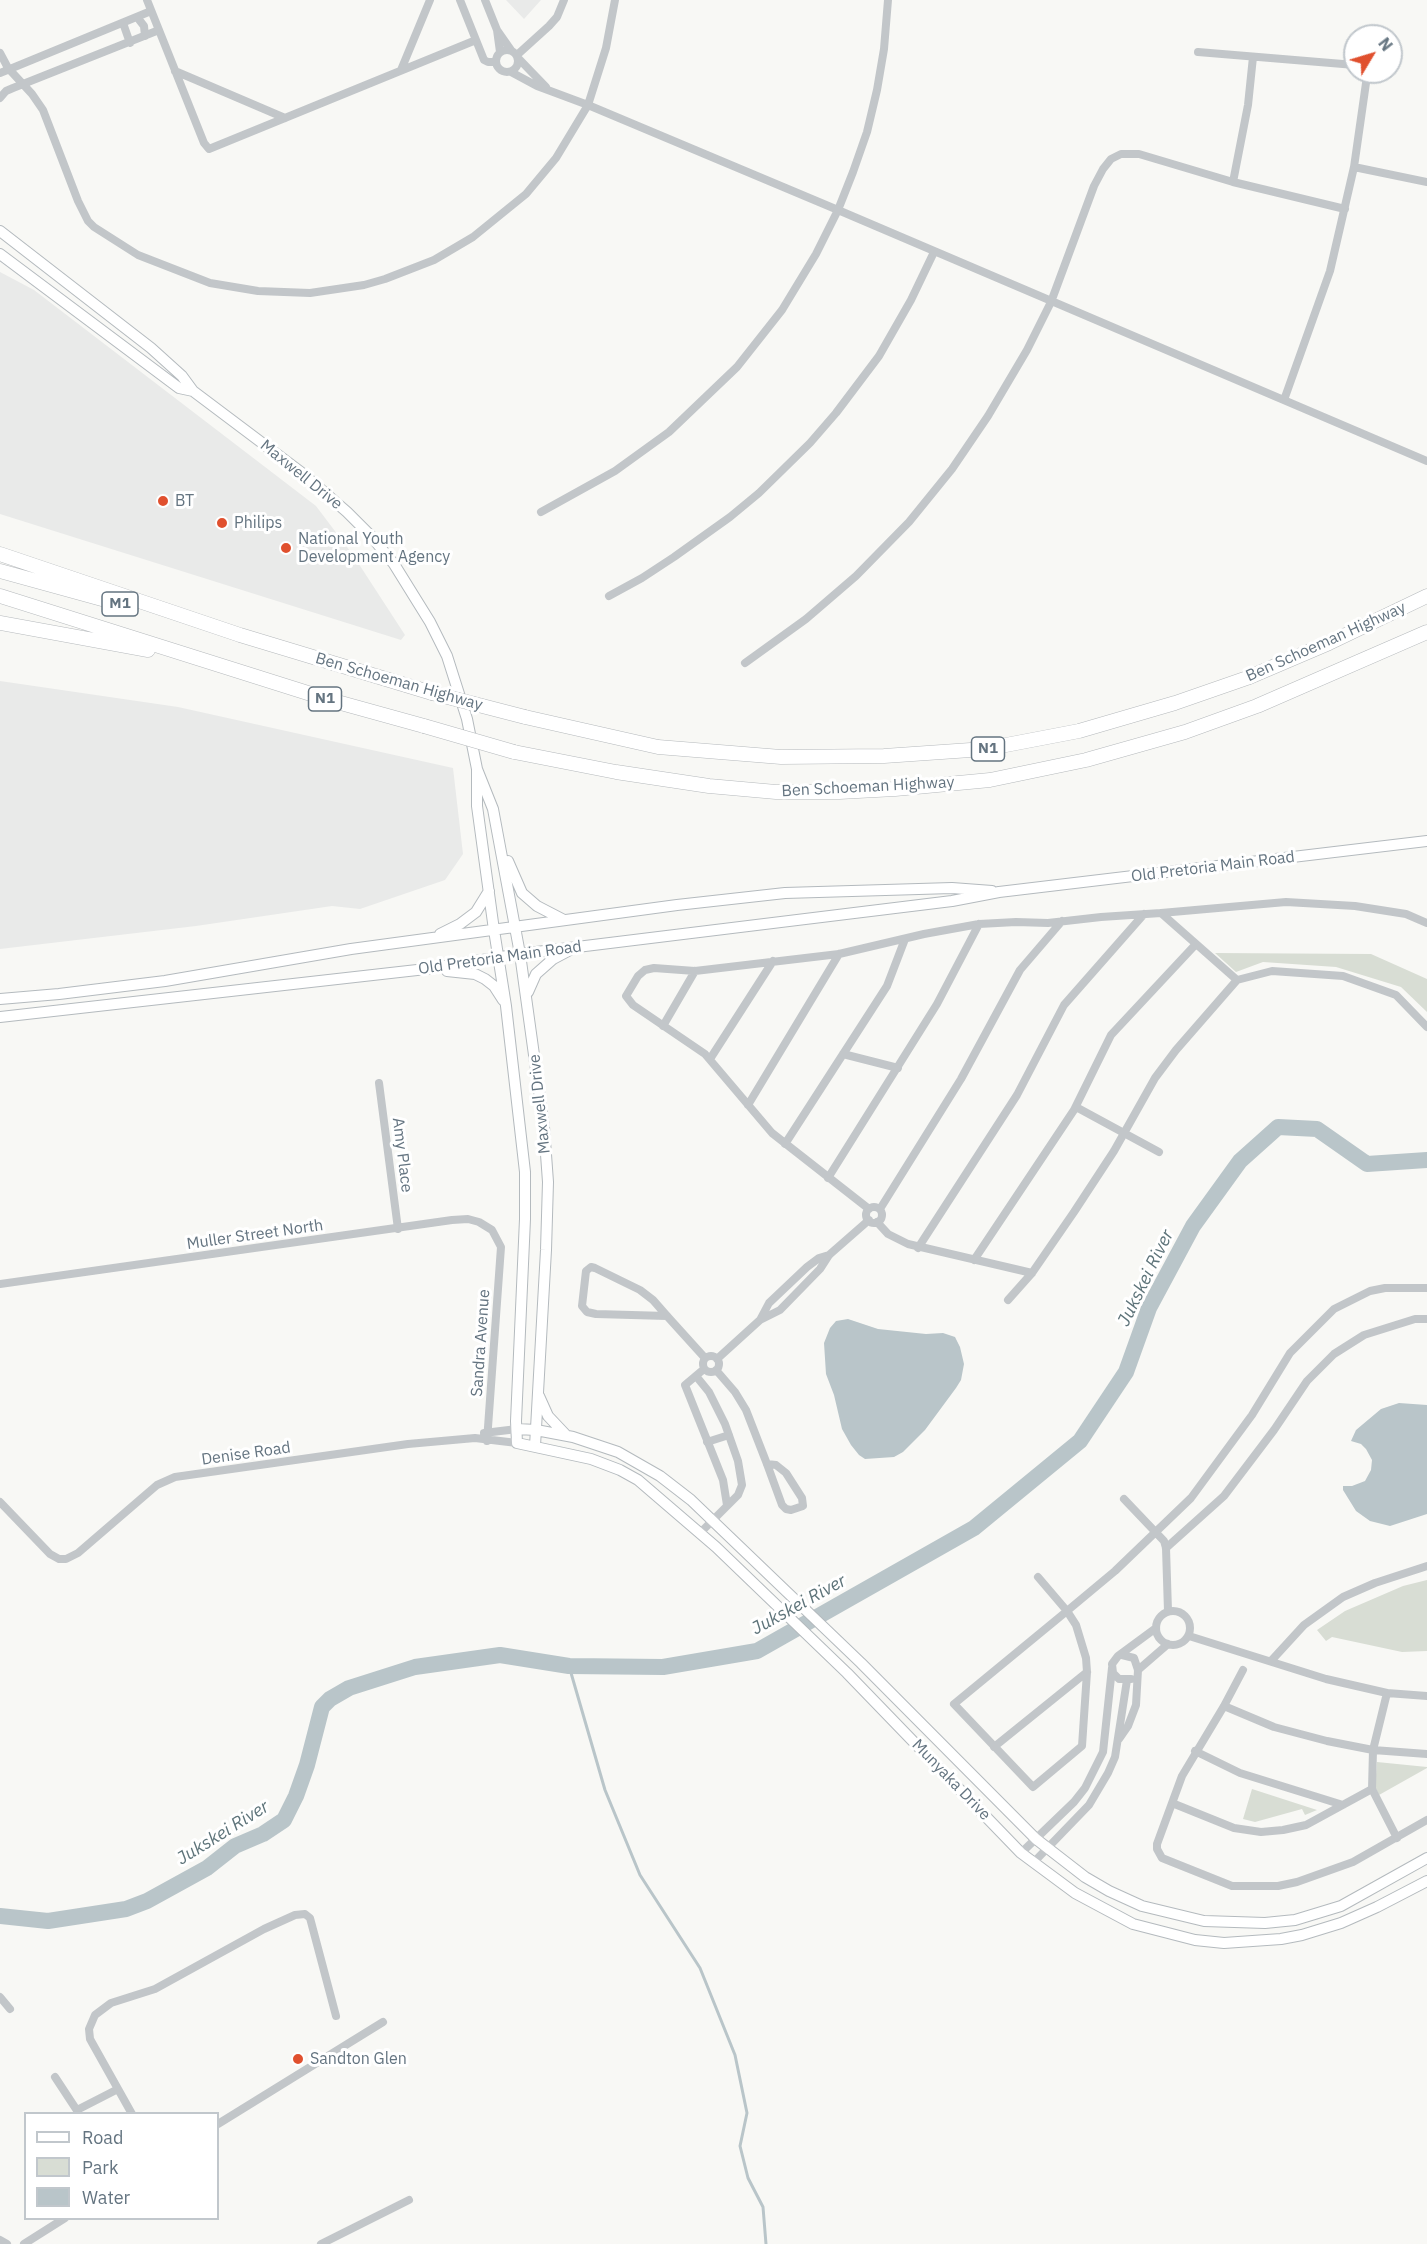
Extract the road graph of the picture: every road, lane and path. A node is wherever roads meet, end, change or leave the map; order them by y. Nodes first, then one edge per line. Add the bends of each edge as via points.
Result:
1 (147, 0) edge
2 (430, 0) edge
3 (460, 0) edge
4 (485, 0) edge
5 (564, 0) edge
6 (615, 0) edge
7 (888, 0) edge
8 (151, 11) junction
9 (137, 17) junction
10 (123, 23) junction
11 (159, 30) junction
12 (497, 30) junction
13 (145, 36) junction
14 (476, 40) junction
15 (130, 43) junction
16 (500, 52) junction
17 (1198, 52) dead end
18 (0, 53) edge
19 (516, 55) junction
20 (1253, 57) junction
21 (496, 62) junction
22 (1343, 64) edge
23 (8, 68) junction
24 (401, 70) junction
25 (175, 71) junction
26 (511, 72) junction
27 (0, 73) edge
28 (1366, 84) edge
29 (24, 85) junction
30 (547, 88) junction
31 (0, 98) edge
32 (588, 105) junction
33 (285, 118) junction
34 (1354, 167) junction
35 (1233, 182) junction
36 (1427, 182) edge
37 (1346, 209) junction
38 (838, 210) junction
39 (0, 231) edge
40 (934, 252) junction
41 (0, 254) edge
42 (1051, 302) junction
43 (193, 391) junction
44 (1284, 400) junction
45 (1427, 461) edge
46 (541, 512) dead end
47 (0, 554) edge
48 (0, 571) edge
49 (0, 596) edge
50 (609, 596) dead end
51 (1427, 596) edge
52 (0, 623) edge
53 (1427, 632) edge
54 (240, 635) junction
55 (745, 663) dead end
56 (226, 667) junction
57 (477, 769) junction
58 (499, 835) junction
59 (1427, 841) edge
60 (489, 891) junction
61 (999, 892) junction
62 (1161, 913) junction
63 (1144, 914) junction
64 (564, 920) junction
65 (1062, 921) junction
66 (1427, 923) edge
67 (979, 924) junction
68 (514, 927) junction
69 (494, 930) junction
70 (432, 938) junction
71 (905, 939) junction
72 (1196, 944) junction
73 (576, 947) junction
74 (520, 954) junction
75 (839, 954) junction
76 (499, 959) junction
77 (774, 961) junction
78 (426, 969) junction
79 (695, 971) junction
80 (1237, 980) junction
81 (526, 996) junction
82 (0, 999) edge
83 (506, 1006) junction
84 (0, 1017) edge
85 (663, 1026) junction
86 (1427, 1027) edge
87 (843, 1054) junction
88 (710, 1059) junction
89 (898, 1068) junction
90 (379, 1083) dead end
91 (748, 1105) junction
92 (1076, 1107) junction
93 (1124, 1133) junction
94 (785, 1144) junction
95 (1160, 1152) dead end
96 (828, 1178) junction
97 (869, 1209) junction
98 (880, 1209) junction
99 (873, 1221) junction
100 (398, 1229) junction
101 (501, 1247) joint
102 (918, 1248) junction
103 (829, 1255) junction
104 (974, 1260) junction
105 (1032, 1272) junction
106 (0, 1284) edge
107 (1427, 1288) edge
108 (1008, 1300) dead end
109 (667, 1316) junction
110 (1427, 1319) edge
111 (760, 1320) junction
112 (705, 1358) junction
113 (717, 1359) junction
114 (704, 1369) junction
115 (716, 1370) junction
116 (696, 1376) junction
117 (537, 1390) junction
118 (517, 1429) junction
119 (536, 1430) junction
120 (487, 1431) junction
121 (729, 1435) junction
122 (568, 1436) junction
123 (475, 1438) junction
124 (487, 1441) junction
125 (707, 1442) junction
126 (517, 1443) junction
127 (535, 1446) junction
128 (767, 1464) junction
129 (1124, 1499) dead end
130 (0, 1502) edge
131 (727, 1505) junction
132 (713, 1520) junction
133 (1155, 1530) junction
134 (700, 1533) junction
135 (1166, 1548) junction
136 (1427, 1566) edge
137 (1038, 1577) dead end
138 (1067, 1611) junction
139 (1168, 1611) junction
140 (1156, 1628) junction
141 (1189, 1636) junction
142 (1168, 1644) junction
143 (1122, 1655) junction
144 (1271, 1661) junction
145 (1112, 1668) junction
146 (1243, 1670) dead end
147 (1087, 1672) junction
148 (1137, 1672) junction
149 (1127, 1680) junction
150 (1387, 1693) junction
151 (1427, 1696) edge
152 (1224, 1706) junction
153 (1117, 1743) junction
154 (994, 1747) junction
155 (1373, 1750) junction
156 (1195, 1752) junction
157 (1427, 1754) edge
158 (1372, 1789) junction
159 (1172, 1803) junction
160 (1343, 1805) junction
161 (1427, 1820) edge
162 (1397, 1838) junction
163 (1036, 1839) junction
164 (1048, 1849) junction
165 (1021, 1853) junction
166 (1427, 1858) edge
167 (1033, 1863) junction
168 (1427, 1881) edge
169 (0, 1997) edge
170 (10, 2009) dead end
171 (336, 2016) dead end
172 (384, 2022) dead end
173 (56, 2077) dead end
174 (118, 2089) junction
175 (77, 2112) edge
176 (131, 2112) edge
177 (219, 2123) edge
178 (409, 2200) dead end
179 (62, 2220) edge
180 (0, 2240) edge
181 (7, 2244) edge
182 (24, 2244) edge
183 (321, 2244) edge

1 - 8 street
2 - 24 street
3 - 14 street
4 - 12 street
5 - 19 street via 549,27
6 - 32 street via 606,48
7 - 38 street via 884,49 872,111
8 - 9 street
8 - 11 street
9 - 10 street
9 - 13 street
10 - 15 street
10 - 23 street
11 - 13 street
11 - 25 street
12 - 16 street
12 - 19 street
13 - 15 street
14 - 21 street via 484,60
14 - 24 street
15 - 29 street
16 - 19 street
16 - 21 street
17 - 20 street
18 - 23 street
19 - 26 street via 517,67
19 - 30 street
20 - 22 street
20 - 35 street
21 - 26 street via 500,70
23 - 27 street
23 - 29 street
24 - 33 street
25 - 33 street
25 - 33 street via 209,149
26 - 30 street
28 - 34 street
29 - 31 street
29 - 32 street via 43,110 78,201 94,227 138,255 210,283 287,293 364,285 407,272 458,248 501,216 539,180
30 - 32 street
32 - 38 street
34 - 36 street
34 - 37 street
35 - 37 street
35 - 42 street via 1139,154 1121,154 1111,159 1094,186
37 - 44 street via 1323,295
38 - 40 street
38 - 46 street via 782,310 717,388 632,459
39 - 43 main road, Maxwell Drive via 151,348
40 - 42 street
40 - 50 street via 879,356 810,442 730,517 666,563
41 - 43 main road, Maxwell Drive via 179,387
42 - 44 street
42 - 55 street via 988,416 917,513 832,597
43 - 57 main road, Maxwell Drive via 326,493 394,564 447,656 467,719
44 - 45 street
47 - 54 highway
48 - 54 highway, M1
49 - 56 highway, M1
51 - 54 highway, Ben Schoeman Highway / N1, bridge via 1237,682 1079,731 985,749 884,756 781,758 658,747 432,693
52 - 56 highway
53 - 56 highway, Ben Schoeman Highway / N1, bridge via 1257,706 1185,732 1086,760 990,780 850,791 776,792 710,786 514,752
57 - 58 main road, Maxwell Drive via 494,808
57 - 60 main road, Maxwell Drive via 477,806
58 - 64 main road via 522,893
58 - 68 main road, Maxwell Drive
59 - 61 main road, Old Pretoria Main Road
60 - 69 main road, Maxwell Drive
60 - 70 main road via 470,918
61 - 64 main road, Old Pretoria Main Road via 952,888 785,893
61 - 73 main road, Old Pretoria Main Road
62 - 63 street
62 - 66 street via 1286,902 1356,906 1406,914
62 - 72 street
63 - 65 street
63 - 102 street via 1064,1005 1017,1095
64 - 68 main road, Old Pretoria Main Road
65 - 67 street
65 - 98 street via 1016,976 962,1079
67 - 71 street
67 - 89 street
68 - 69 main road, Old Pretoria Main Road
68 - 74 main road, Maxwell Drive
69 - 70 main road, Old Pretoria Main Road
69 - 76 main road, Maxwell Drive
70 - 82 main road, Old Pretoria Main Road via 165,981
71 - 75 street
71 - 87 street via 887,986
72 - 80 street
72 - 92 street via 1111,1035
73 - 74 main road, Old Pretoria Main Road
73 - 81 main road via 536,974
74 - 76 main road, Old Pretoria Main Road
74 - 81 main road, Maxwell Drive
75 - 77 street
75 - 91 street
76 - 78 main road, Old Pretoria Main Road
76 - 83 main road, Maxwell Drive
77 - 79 street
77 - 88 street
78 - 83 main road via 475,974 494,986
78 - 84 main road, Old Pretoria Main Road
79 - 85 street
79 - 85 street via 645,970 627,992 633,1005
80 - 86 street via 1272,971 1343,976 1396,995
80 - 93 street via 1155,1078
81 - 117 main road, Maxwell Drive via 548,1182
83 - 118 main road, Maxwell Drive via 525,1181
85 - 88 street
87 - 89 street
87 - 94 street
88 - 91 street
89 - 96 street
90 - 100 street, Amy Place
91 - 94 street
92 - 93 street
92 - 104 street
93 - 95 street
93 - 105 street
94 - 96 street
96 - 97 street
97 - 98 street
97 - 99 street via 866,1215
98 - 99 street via 881,1218
99 - 102 street via 888,1234
99 - 103 street
100 - 101 street, Muller Street North via 468,1219 485,1224
100 - 106 street, Muller Street North
101 - 120 street, Sandra Avenue
102 - 104 street
103 - 111 street via 783,1306
103 - 111 street via 819,1258 775,1298
104 - 105 street
105 - 108 street
107 - 133 street via 1370,1291 1334,1309 1290,1353 1252,1415 1191,1498
109 - 109 street via 586,1312 582,1305 586,1271 595,1268 640,1290
109 - 112 street
110 - 135 street via 1365,1335 1334,1354 1307,1381 1224,1496
111 - 113 street
112 - 113 street
112 - 114 street
113 - 115 street
114 - 115 street
114 - 116 street
115 - 128 street via 741,1401
116 - 121 street via 709,1392
116 - 125 street via 685,1385
117 - 119 main road, Maxwell Drive
117 - 122 main road via 548,1416
118 - 119 main road, Munyaka Drive
118 - 120 street, Denise Road
118 - 126 main road, Maxwell Drive
119 - 122 main road, Munyaka Drive
119 - 127 main road, Maxwell Drive
120 - 123 street, Denise Road
120 - 124 street, Sandra Avenue
121 - 125 street
121 - 131 street via 742,1485
122 - 132 main road, Munyaka Drive via 637,1461
123 - 124 street, Denise Road
123 - 130 street, Denise Road via 169,1479 72,1557 59,1559
124 - 126 street, Denise Road
125 - 131 street via 726,1490
126 - 127 main road, Munyaka Drive
127 - 134 main road, Munyaka Drive via 620,1470 661,1498
128 - 128 street via 784,1508 803,1506 786,1473
129 - 133 street
131 - 132 street
132 - 134 street
132 - 163 main road, Munyaka Drive
133 - 135 street
133 - 138 street via 1115,1571
134 - 165 main road, Munyaka Drive via 847,1673
135 - 139 street
136 - 144 street via 1343,1597 1304,1625
137 - 138 street
138 - 147 street via 1076,1625
138 - 154 street via 954,1704
139 - 140 street via 1159,1617
139 - 141 street via 1184,1615
140 - 142 street via 1159,1638
140 - 143 street
141 - 142 street via 1180,1643
141 - 144 street
142 - 148 street
143 - 145 street via 1114,1659
143 - 148 street via 1134,1658
144 - 150 street
145 - 149 street via 1115,1676
145 - 163 street via 1102,1752 1085,1788
146 - 152 street
147 - 154 street
147 - 154 street via 1082,1746 1033,1787
148 - 149 street
148 - 153 street via 1136,1705
149 - 153 street
150 - 151 street
150 - 155 street
152 - 155 street via 1274,1727
152 - 156 street
153 - 164 street via 1115,1757 1089,1805
155 - 157 street
155 - 158 street
156 - 159 street
156 - 160 street via 1240,1773
158 - 160 street
158 - 162 street
159 - 160 street via 1234,1828 1261,1832 1306,1826
159 - 162 street via 1157,1844 1159,1854 1167,1862 1232,1886 1297,1882 1353,1862
161 - 162 street
163 - 164 main road, Munyaka Drive
163 - 165 street
164 - 166 main road, Munyaka Drive via 1085,1877 1142,1906 1234,1924 1319,1914 1341,1906
164 - 167 street
165 - 167 main road, Munyaka Drive
167 - 168 main road, Munyaka Drive via 1075,1893 1133,1924 1195,1941 1224,1943 1281,1939 1312,1932 1341,1923
169 - 170 street
171 - 174 street via 311,1920 305,1914 295,1915 155,1989 103,2007 91,2022 89,2034
172 - 177 street
173 - 175 street
174 - 175 street
174 - 176 street
178 - 183 street
179 - 182 street
180 - 181 street

